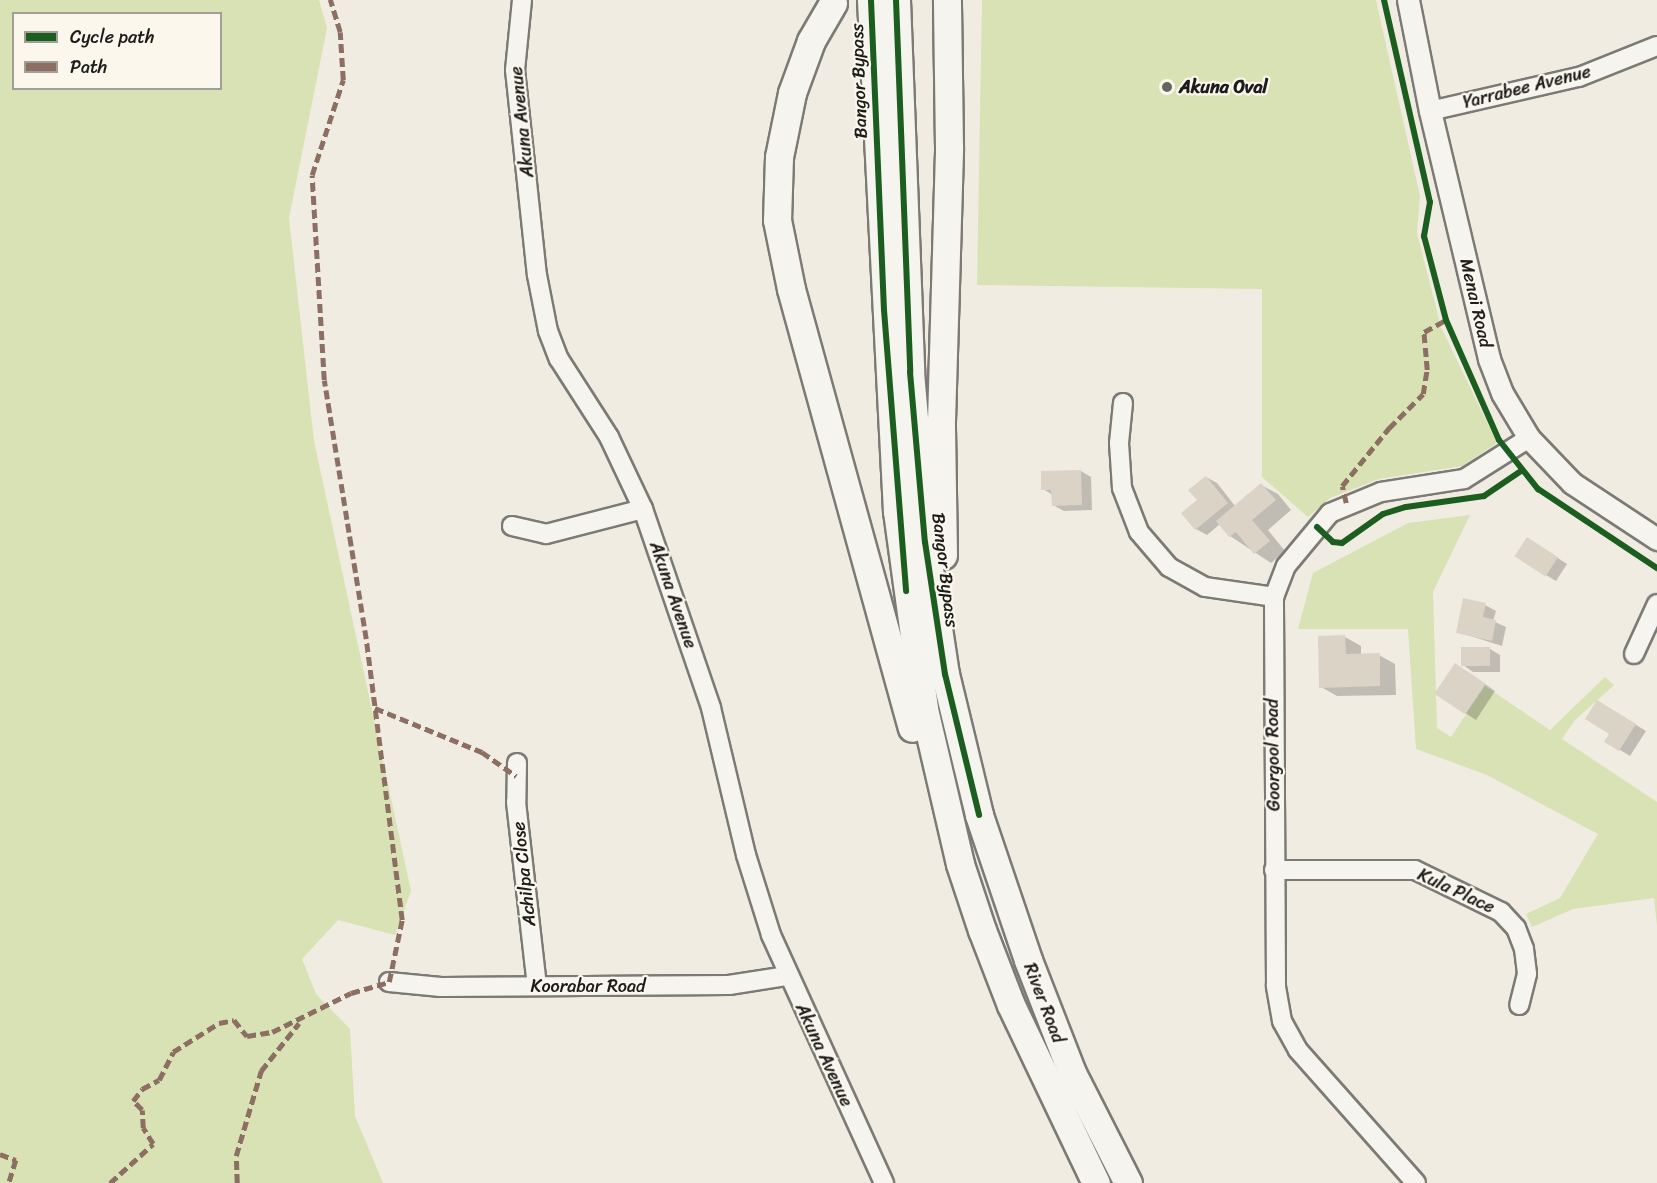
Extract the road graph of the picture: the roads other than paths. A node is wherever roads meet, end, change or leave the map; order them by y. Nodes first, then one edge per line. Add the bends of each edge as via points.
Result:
1 (522, 0) edge
2 (871, 0) edge
3 (896, 0) edge
4 (947, 0) edge
5 (955, 0) edge
6 (1408, 0) edge
7 (825, 1) edge
8 (950, 46) junction
9 (1657, 46) edge
10 (1430, 111) junction
11 (1123, 403) dead end
12 (1529, 438) junction
13 (643, 509) junction
14 (512, 526) dead end
15 (1657, 539) edge
16 (1274, 597) junction
17 (1657, 604) edge
18 (1634, 654) dead end
19 (517, 763) dead end
20 (980, 815) junction
21 (960, 864) junction
22 (1274, 870) junction
23 (788, 976) junction
24 (389, 982) dead end
25 (537, 986) junction
26 (1518, 1005) dead end
27 (884, 1183) edge
28 (1096, 1183) edge
29 (1128, 1183) edge
30 (1416, 1183) edge

1 - 13 street, Akuna Avenue via 515,70 541,305 559,359 609,437
2 - 21 main road, Bangor Bypass via 897,511 924,709
3 - 20 main road, Bangor Bypass via 910,372 925,542 945,674
4 - 8 main road
5 - 8 main road
6 - 10 street, Menai Road
7 - 21 main road via 816,16 811,41 797,74 783,133 776,201 780,240 927,781
8 - 20 main road via 941,357 943,549
9 - 10 street, Yarrabee Avenue via 1579,77
10 - 12 street, Menai Road via 1489,359 1502,393
11 - 16 street via 1119,442 1122,488 1139,531 1169,567 1205,587
12 - 15 street, Menai Road via 1572,483
12 - 16 street, Goorgool Road via 1464,479 1381,492 1330,513 1286,566
13 - 14 street via 546,534
13 - 23 street, Akuna Avenue via 711,708 749,865
16 - 22 street, Goorgool Road
17 - 18 street
19 - 25 street, Achilpa Close via 516,802
20 - 29 main road, River Road via 1054,1030
21 - 28 main road, River Road via 1011,1005
22 - 26 street, Kula Place via 1415,870 1501,912 1516,928 1524,949 1527,974
22 - 30 street, Goorgool Road via 1276,986 1282,1021 1298,1050
23 - 25 street, Koorabar Road via 729,985
23 - 27 street, Akuna Avenue
24 - 25 street, Koorabar Road via 441,987

